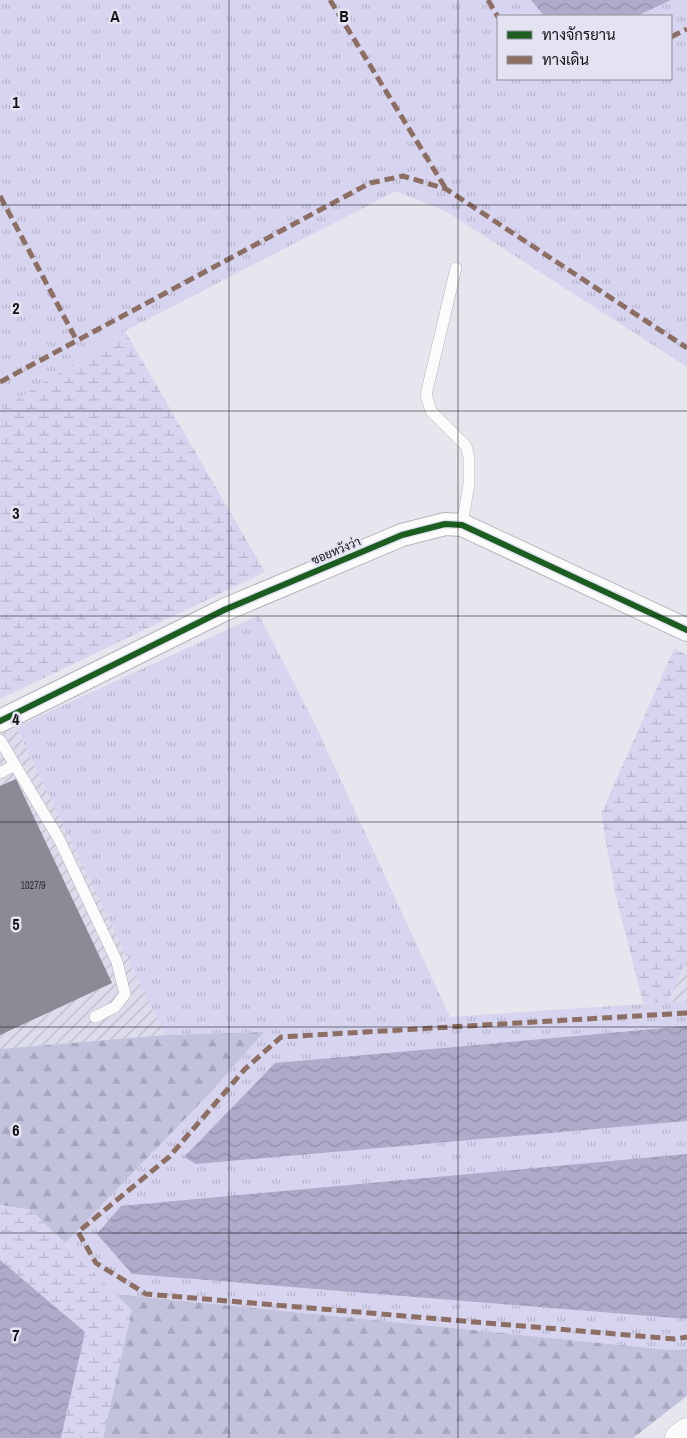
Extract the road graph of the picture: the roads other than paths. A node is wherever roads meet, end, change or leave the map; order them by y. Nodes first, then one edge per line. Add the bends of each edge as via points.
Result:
1 (456, 268) dead end
2 (462, 525) junction
3 (687, 630) edge
4 (0, 721) edge
5 (0, 740) edge
6 (15, 765) junction
7 (0, 772) edge
8 (95, 1017) dead end
9 (687, 1432) edge
10 (679, 1438) edge

1 - 2 lane via 426,395 431,411 466,446 469,484
2 - 3 street, ซอยหวังว่า
2 - 4 street, ซอยหวังว่า via 445,524 402,535 224,610
5 - 6 lane
6 - 7 lane
6 - 8 lane via 59,839 117,962 125,994 115,1007
9 - 10 main road

